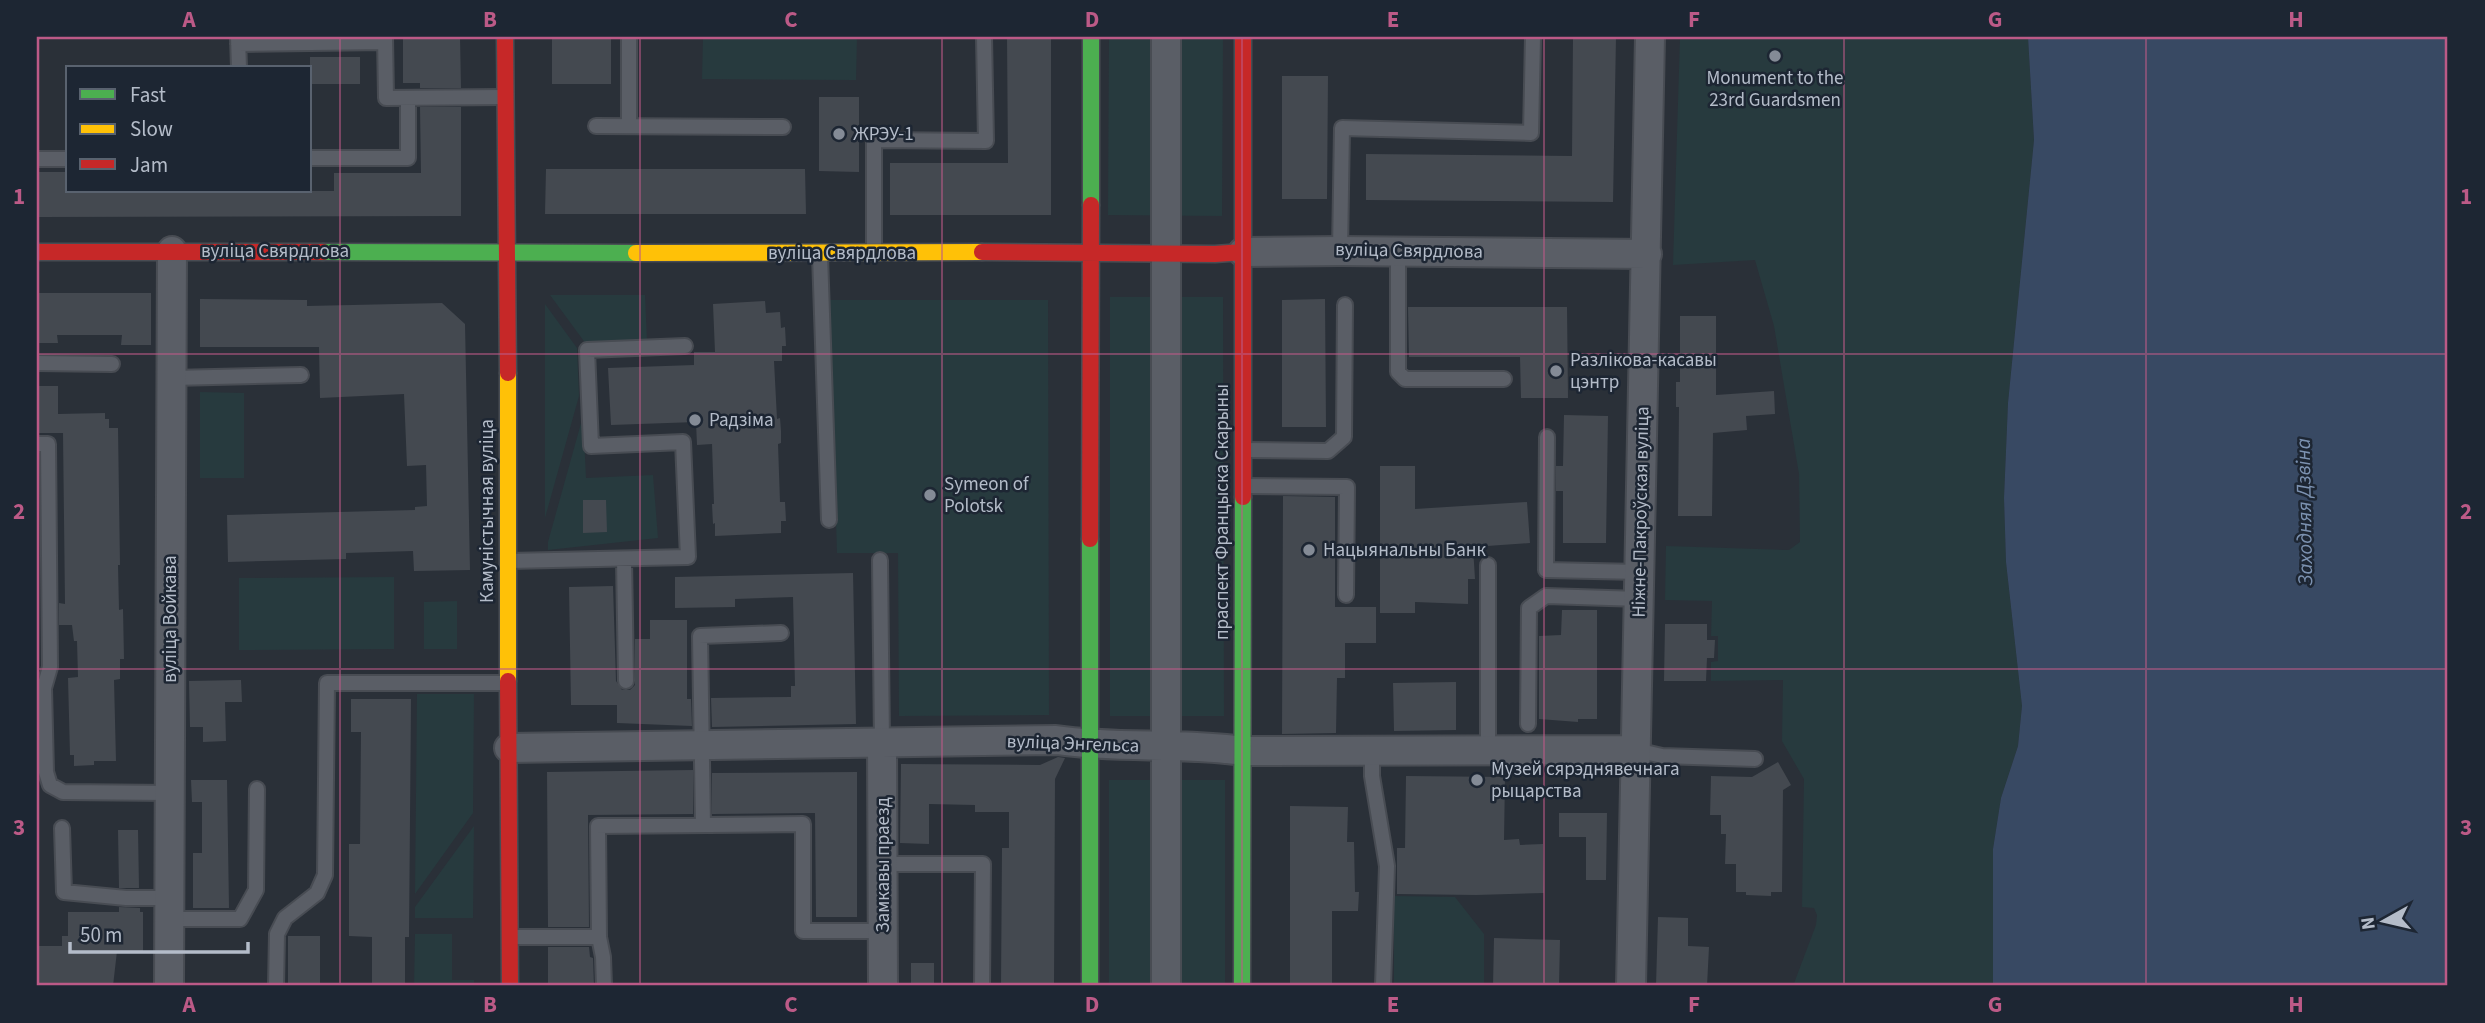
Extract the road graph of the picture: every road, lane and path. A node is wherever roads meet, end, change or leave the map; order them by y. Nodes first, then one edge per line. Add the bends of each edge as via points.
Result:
1 (505, 37) edge
2 (629, 37) edge
3 (984, 37) edge
4 (1091, 37) edge
5 (1166, 37) edge
6 (1243, 37) edge
7 (1533, 37) edge
8 (1650, 37) edge
9 (386, 40) edge
10 (238, 41) edge
11 (239, 66) edge
12 (505, 97) junction
13 (408, 98) junction
14 (596, 126) dead end
15 (629, 126) junction
16 (783, 127) dead end
17 (312, 158) edge
18 (37, 159) edge
19 (66, 159) edge
20 (172, 251) junction
21 (508, 251) junction
22 (1340, 251) junction
23 (1398, 251) junction
24 (37, 252) edge
25 (1243, 252) junction
26 (820, 253) junction
27 (874, 253) junction
28 (1090, 254) junction
29 (1167, 254) junction
30 (1647, 254) junction
31 (1345, 305) dead end
32 (685, 346) dead end
33 (37, 363) edge
34 (112, 364) dead end
35 (301, 374) dead end
36 (172, 378) junction
37 (1504, 379) dead end
38 (1547, 438) dead end
39 (37, 444) edge
40 (1243, 450) junction
41 (1242, 486) junction
42 (829, 520) dead end
43 (624, 559) junction
44 (880, 560) dead end
45 (507, 561) junction
46 (1488, 565) dead end
47 (1640, 585) junction
48 (1346, 596) dead end
49 (781, 633) dead end
50 (626, 681) dead end
51 (508, 683) junction
52 (1528, 724) dead end
53 (883, 743) junction
54 (702, 746) junction
55 (1091, 746) junction
56 (1166, 746) junction
57 (509, 748) junction
58 (1636, 750) junction
59 (1243, 751) junction
60 (1373, 751) junction
61 (1488, 751) junction
62 (1755, 759) dead end
63 (257, 789) dead end
64 (170, 793) junction
65 (703, 825) junction
66 (62, 828) dead end
67 (883, 864) junction
68 (169, 909) junction
69 (883, 931) junction
70 (510, 937) junction
71 (599, 937) junction
72 (169, 986) edge
73 (276, 986) edge
74 (510, 986) edge
75 (604, 986) edge
76 (883, 986) edge
77 (982, 986) edge
78 (1090, 986) edge
79 (1166, 986) edge
80 (1242, 986) edge
81 (1383, 986) edge
82 (1631, 986) edge

1 - 12 street, Камуністычная вуліца
2 - 15 lane
3 - 27 lane via 986,141 874,140
4 - 28 street
5 - 29 street
6 - 25 street, праспект Францыска Скарыны
7 - 22 lane via 1531,133 1342,128
8 - 30 street, Ніжне-Пакроўская вуліца
9 - 10 lane
9 - 13 lane via 386,98
10 - 11 lane
12 - 13 lane
12 - 21 street, Камуністычная вуліца
13 - 17 lane via 408,158
14 - 15 lane
15 - 16 lane
18 - 19 lane
20 - 21 street, вуліца Свярдлова
20 - 24 street, вуліца Свярдлова
20 - 36 street, вуліца Войкава
21 - 26 street, вуліца Свярдлова
21 - 45 street, Камуністычная вуліца
22 - 23 street, вуліца Свярдлова
22 - 25 street, вуліца Свярдлова
23 - 30 street, вуліца Свярдлова
23 - 37 lane via 1398,372 1405,379
25 - 29 street, вуліца Свярдлова
25 - 40 street, праспект Францыска Скарыны
26 - 27 street, вуліца Свярдлова
26 - 42 lane
27 - 28 street, вуліца Свярдлова
28 - 29 street, вуліца Свярдлова
28 - 55 street
29 - 56 street
30 - 47 street, Ніжне-Пакроўская вуліца
31 - 40 lane via 1344,437 1328,451
32 - 43 lane via 587,350 591,446 683,442 688,557
33 - 34 lane
35 - 36 lane
36 - 64 street, вуліца Войкава
38 - 47 lane via 1546,570
39 - 64 lane via 48,444 50,667 44,688 50,785 63,792
40 - 41 street, праспект Францыска Скарыны
41 - 48 lane via 1346,487
41 - 59 street, праспект Францыска Скарыны
43 - 45 lane
43 - 50 lane
44 - 53 lane
45 - 51 street, Камуністычная вуліца
46 - 61 lane
47 - 52 lane via 1546,596 1529,608
47 - 58 street, Ніжне-Пакроўская вуліца
49 - 54 lane via 700,636
51 - 57 street, Камуністычная вуліца
51 - 73 lane via 327,683 325,875 317,893 285,918 277,934
53 - 54 street, вуліца Энгельса
53 - 55 street, вуліца Энгельса via 1056,740
53 - 67 street, Замкавы праезд
54 - 57 street, вуліца Энгельса
54 - 65 lane
55 - 56 street, вуліца Энгельса
55 - 78 street
56 - 59 street, вуліца Энгельса
56 - 79 street
57 - 70 street, Камуністычная вуліца
58 - 61 street, вуліца Энгельса
58 - 62 lane via 1662,757
58 - 82 street, Ніжне-Пакроўская вуліца
59 - 60 street, вуліца Энгельса
59 - 80 street, праспект Францыска Скарыны
60 - 61 street, вуліца Энгельса
60 - 81 lane via 1372,776 1387,866
63 - 68 lane via 256,890 240,919
64 - 68 street, вуліца Войкава
65 - 69 lane via 803,824 803,931
65 - 71 lane via 598,826
66 - 68 lane via 64,892 126,898
67 - 69 street, Замкавы праезд
67 - 77 lane via 983,864
68 - 72 street, вуліца Войкава
69 - 76 street, Замкавы праезд
70 - 71 lane
70 - 74 street, Камуністычная вуліца
71 - 75 lane

